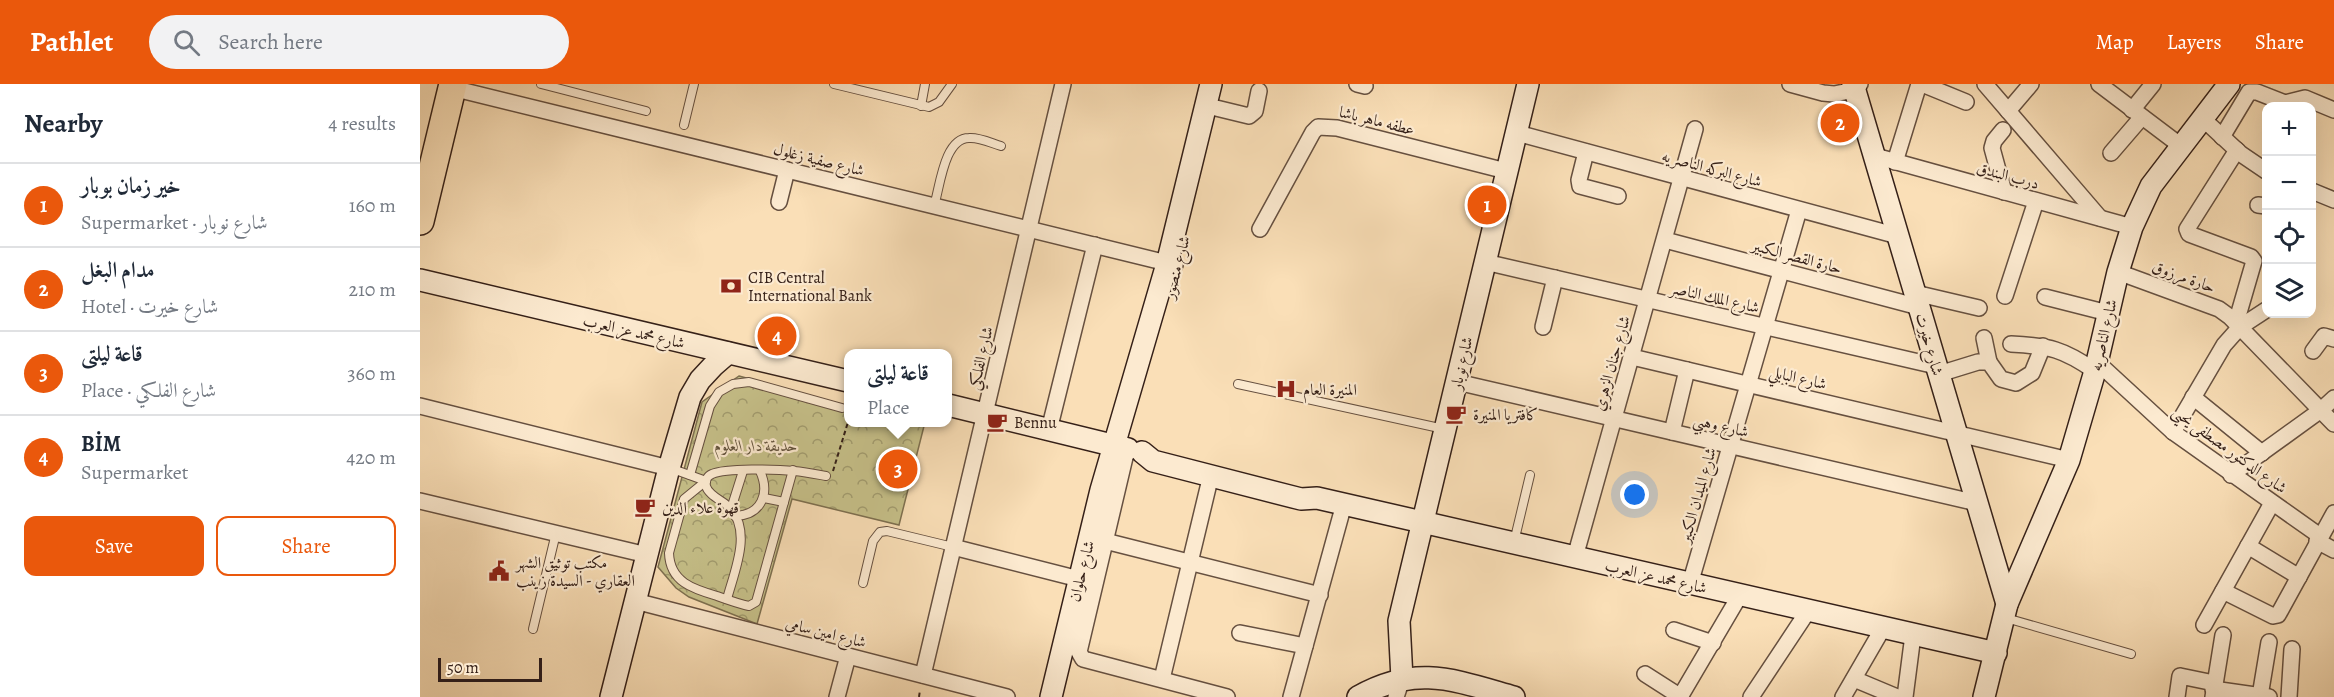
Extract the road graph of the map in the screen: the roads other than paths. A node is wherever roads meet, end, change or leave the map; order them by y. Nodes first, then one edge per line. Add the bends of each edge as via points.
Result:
1 (541, 84) edge
2 (694, 84) edge
3 (834, 84) edge
4 (926, 84) edge
5 (952, 84) edge
6 (1064, 84) edge
7 (1211, 84) edge
8 (1222, 84) edge
9 (1528, 84) edge
10 (1790, 84) edge
11 (1920, 84) edge
12 (1985, 84) edge
13 (2031, 84) edge
14 (2098, 84) edge
15 (2153, 84) edge
16 (2229, 84) edge
17 (448, 85) edge
18 (1856, 86) edge
19 (482, 89) edge
20 (1259, 91) dead end
21 (1966, 102) dead end
22 (921, 106) junction
23 (1216, 108) junction
24 (2334, 110) edge
25 (646, 111) dead end
26 (2008, 111) junction
27 (2137, 113) junction
28 (2202, 118) junction
29 (684, 125) dead end
30 (1695, 129) dead end
31 (2004, 130) dead end
32 (1517, 133) junction
33 (2222, 136) junction
34 (1001, 146) dead end
35 (2181, 146) junction
36 (2237, 150) junction
37 (1586, 152) junction
38 (2111, 153) dead end
39 (420, 154) edge
40 (1875, 156) junction
41 (1895, 162) junction
42 (2262, 168) edge
43 (787, 170) junction
44 (1506, 171) junction
45 (1682, 178) junction
46 (2004, 192) junction
47 (2316, 192) edge
48 (1618, 196) dead end
49 (2334, 200) edge
50 (2036, 201) junction
51 (779, 202) dead end
52 (934, 206) junction
53 (1799, 210) junction
54 (2100, 218) junction
55 (420, 221) edge
56 (2132, 227) junction
57 (1260, 229) dead end
58 (1029, 230) junction
59 (1898, 236) junction
60 (1665, 240) junction
61 (1095, 246) junction
62 (1485, 262) junction
63 (1172, 264) junction
64 (1781, 271) junction
65 (2118, 272) junction
66 (1555, 278) junction
67 (420, 280) edge
68 (2005, 296) dead end
69 (2045, 297) dead end
70 (1648, 299) junction
71 (1917, 300) junction
72 (1979, 308) dead end
73 (2262, 312) edge
74 (2108, 313) junction
75 (2238, 325) junction
76 (1543, 327) dead end
77 (1765, 327) junction
78 (1984, 338) dead end
79 (2334, 339) edge
80 (2011, 344) dead end
81 (2043, 346) junction
82 (2313, 351) dead end
83 (728, 353) junction
84 (1632, 357) junction
85 (1991, 363) junction
86 (2096, 367) junction
87 (1687, 370) junction
88 (1937, 370) junction
89 (844, 380) edge
90 (1457, 382) junction
91 (1238, 384) dead end
92 (1748, 384) junction
93 (2193, 397) junction
94 (2334, 398) edge
95 (420, 406) edge
96 (952, 406) edge
97 (842, 408) dead end
98 (2321, 410) junction
99 (985, 414) junction
100 (1614, 419) junction
101 (2334, 424) edge
102 (1445, 429) junction
103 (1049, 430) junction
104 (1672, 432) junction
105 (1956, 432) junction
106 (2173, 432) junction
107 (1730, 446) junction
108 (1128, 449) junction
109 (2262, 453) junction
110 (2069, 460) junction
111 (669, 468) junction
112 (793, 470) junction
113 (743, 471) junction
114 (760, 471) junction
115 (690, 475) junction
116 (1211, 475) junction
117 (1530, 475) dead end
118 (2231, 475) junction
119 (826, 476) road end
120 (706, 481) junction
121 (764, 498) junction
122 (1317, 498) junction
123 (420, 501) edge
124 (784, 502) junction
125 (1977, 503) junction
126 (2272, 503) junction
127 (1344, 504) junction
128 (733, 513) junction
129 (2334, 513) edge
130 (1422, 522) junction
131 (556, 533) junction
132 (2319, 538) junction
133 (1105, 541) junction
134 (1514, 543) junction
135 (2248, 546) junction
136 (954, 547) junction
137 (2334, 550) edge
138 (646, 555) junction
139 (1575, 557) junction
140 (1191, 563) junction
141 (2299, 577) junction
142 (1079, 579) junction
143 (863, 582) dead end
144 (1690, 584) junction
145 (2223, 591) junction
146 (1320, 595) junction
147 (1740, 595) junction
148 (727, 599) junction
149 (635, 602) junction
150 (1808, 611) junction
151 (2006, 611) junction
152 (2204, 626) dead end
153 (1883, 628) junction
154 (533, 629) dead end
155 (1674, 630) dead end
156 (1240, 633) dead end
157 (1913, 635) junction
158 (2223, 635) dead end
159 (2269, 642) dead end
160 (1713, 643) junction
161 (1305, 646) junction
162 (2292, 649) dead end
163 (1996, 653) junction
164 (2131, 654) dead end
165 (848, 656) junction
166 (1646, 674) dead end
167 (923, 675) junction
168 (1162, 679) junction
169 (1854, 679) junction
170 (1399, 688) edge
171 (951, 690) edge
172 (2213, 690) edge
173 (1206, 694) edge
174 (615, 696) edge
175 (2265, 696) edge
176 (837, 697) edge
177 (1007, 697) edge
178 (1051, 697) edge
179 (1227, 697) edge
180 (1291, 697) edge
181 (1358, 697) edge
182 (1513, 697) edge
183 (1680, 697) edge
184 (1751, 697) edge
185 (1843, 697) edge
186 (1897, 697) edge
187 (1905, 697) edge
188 (1984, 697) edge
189 (2177, 697) edge
190 (2289, 697) edge

1 - 25 lane
2 - 29 lane
3 - 22 lane
4 - 22 lane
5 - 22 lane via 939,102
6 - 58 street, شارع الفلكي
7 - 63 street, شارع منصور
8 - 23 street, شارع منصور
9 - 32 street, شارع نوبار
10 - 18 street via 1834,94
11 - 21 street
11 - 41 street
12 - 26 street
13 - 26 street
14 - 27 street
15 - 27 street
16 - 28 street, شارع الناصريه
17 - 19 street, شارع صفية زغلول
17 - 39 highway
17 - 55 highway
18 - 40 street, شارع خيرت
19 - 43 street, شارع صفية زغلول
20 - 23 street via 1252,115 1246,117
23 - 63 street, شارع منصور
24 - 33 street via 2305,98 2285,103 2249,92
26 - 54 street
27 - 35 street
27 - 38 street
28 - 33 street
28 - 35 street, شارع الناصريه
30 - 45 street, شارع جنان الزهري
31 - 46 street via 1992,147
32 - 37 street, شارع البركه الناصريه
32 - 44 street, شارع نوبار
33 - 36 street
34 - 52 lane via 972,137 957,141 948,153
35 - 56 street, شارع الناصريه via 2151,186
36 - 42 street
36 - 75 street via 2187,229 2189,234 2254,261
37 - 45 street, شارع البركه الناصريه
37 - 48 street via 1580,186
40 - 41 street, درب البندق
40 - 59 street, شارع خيرت
41 - 46 street, درب البندق
43 - 51 street
43 - 52 street, شارع صفية زغلول
44 - 57 street, عطفه ماهر باشا via 1337,128 1318,127
44 - 62 street, شارع نوبار
45 - 53 street, شارع البركه الناصريه
45 - 60 street, شارع جنان الزهري
46 - 50 street, درب البندق
47 - 49 street
50 - 54 street, درب البندق
50 - 68 street
52 - 58 street, شارع صفية زغلول
53 - 59 street, شارع البركه الناصريه
53 - 64 street, شارع الميدان الكبير
54 - 56 street, درب البندق
56 - 65 street, شارع الناصريه
58 - 61 street, شارع صفية زغلول
58 - 99 street, شارع الفلكي
59 - 71 street, شارع خيرت
60 - 64 street, حارة القصر الكبير
60 - 70 street, شارع جنان الزهري
61 - 63 street, شارع صفية زغلول
61 - 103 street
62 - 66 street, شارع الملك الناصر
62 - 90 street, شارع نوبار
63 - 108 street, شارع منصور
64 - 71 street, حارة القصر الكبير
64 - 77 street, شارع الميدان الكبير
65 - 74 street, شارع الناصريه
65 - 75 street, حارة مرزوق via 2219,309
66 - 70 street, شارع الملك الناصر
66 - 76 street
67 - 83 street, شارع محمد عز العرب
69 - 74 street
70 - 77 street, شارع الملك الناصر
70 - 84 street, شارع جنان الزهري
71 - 72 street, حارة القصر الكبير
71 - 88 street, شارع خيرت
73 - 75 street
74 - 86 street, شارع الناصريه
75 - 93 street
75 - 98 street, حارة مرزوق
77 - 88 street, شارع الملك الناصر
77 - 92 street, شارع الميدان الكبير
78 - 85 street
79 - 82 street via 2324,336
80 - 81 street, شارع الدكتور مصطفى يحيى
81 - 85 street via 2031,373 2021,381 2001,379
81 - 86 street, شارع الدكتور مصطفى يحيى
83 - 89 street, شارع محمد عز العرب
83 - 111 street via 700,380 690,397
84 - 87 street, شارع البابلي
84 - 100 street, شارع جنان الزهري
85 - 88 street
86 - 106 street, شارع الدكتور مصطفى يحيى
86 - 110 street, شارع الناصريه
87 - 92 street, شارع البابلي
87 - 104 street
88 - 105 street, شارع خيرت
90 - 100 street, شارع وهبي
90 - 102 street, شارع نوبار
91 - 102 lane
92 - 105 street, شارع البابلي
92 - 107 street, شارع الميدان الكبير
93 - 106 street
93 - 109 street
94 - 98 street
95 - 111 street
96 - 99 street, شارع محمد عز العرب
97 - 115 lane via 749,382 726,387 710,406
98 - 101 street, حارة مرزوق
98 - 109 street
99 - 103 street, شارع محمد عز العرب
99 - 136 street, شارع الفلكي
100 - 104 street, شارع وهبي
100 - 139 street, شارع جنان الزهري
102 - 130 street, شارع نوبار
103 - 108 street, شارع محمد عز العرب
104 - 107 street, شارع وهبي
105 - 110 street, شارع البابلي
105 - 125 street, شارع خيرت
106 - 118 street, شارع الدكتور مصطفى يحيى
107 - 125 street, شارع وهبي
107 - 144 street, شارع الميدان الكبير
108 - 116 street, شارع محمد عز العرب via 1153,461
108 - 122 street, شارع محمد عز العرب via 1156,451 1300,485
108 - 133 street
108 - 142 street, شارع حلوان via 1101,490
109 - 118 street
110 - 151 street, شارع الناصريه
111 - 115 lane
111 - 138 street
112 - 114 lane
112 - 119 lane
112 - 124 lane
113 - 114 lane
113 - 120 lane via 713,474
113 - 128 lane
114 - 121 lane via 765,484
115 - 120 lane
116 - 122 street, شارع محمد عز العرب via 1301,499
116 - 140 street
117 - 134 lane
118 - 126 street, شارع الدكتور مصطفى يحيى
120 - 128 lane via 709,491
120 - 148 lane via 684,499 669,561 684,584
121 - 124 lane
121 - 128 lane via 756,509 743,516
122 - 127 street, شارع محمد عز العرب
123 - 131 street
124 - 148 lane via 756,602 747,606
125 - 151 street, شارع خيرت
126 - 132 street, شارع الدكتور مصطفى يحيى
126 - 135 street
127 - 130 street, شارع محمد عز العرب
127 - 146 street
128 - 148 lane via 741,541
129 - 132 street
130 - 134 street, شارع محمد عز العرب
130 - 170 street, شارع نوبار via 1399,621
131 - 138 street
131 - 154 lane
132 - 137 street, شارع الدكتور مصطفى يحيى
132 - 141 street
133 - 140 street
133 - 168 street via 1079,648 1083,659
134 - 139 street, شارع محمد عز العرب
135 - 141 street
135 - 145 street
136 - 142 street
136 - 143 lane via 880,532 873,541
136 - 167 street, شارع الفلكي
138 - 149 street
139 - 144 street, شارع محمد عز العرب
140 - 146 street
140 - 168 street
141 - 145 street via 2280,613 2273,616
142 - 178 street, شارع حلوان
144 - 147 street, شارع محمد عز العرب
145 - 152 street
146 - 161 street
147 - 150 street, شارع محمد عز العرب
147 - 160 street
149 - 165 street, شارع امين سامي
149 - 174 street
150 - 153 street, شارع محمد عز العرب
150 - 184 street
151 - 163 street, شارع الناصريه
151 - 164 lane
153 - 157 street, شارع محمد عز العرب
153 - 169 street
155 - 160 street
156 - 161 street
157 - 163 street, شارع محمد عز العرب
157 - 187 street
158 - 172 street
159 - 175 street
160 - 183 street
161 - 180 street
162 - 190 street
163 - 188 street, شارع الناصريه
165 - 167 street, شارع امين سامي
165 - 176 street
166 - 183 street
167 - 171 street, شارع امين سامي
168 - 173 street
169 - 185 street
169 - 186 street
170 - 181 street
170 - 182 street via 1421,676
171 - 177 street, شارع امين سامي
172 - 175 street
172 - 189 street via 2179,677
173 - 179 street

